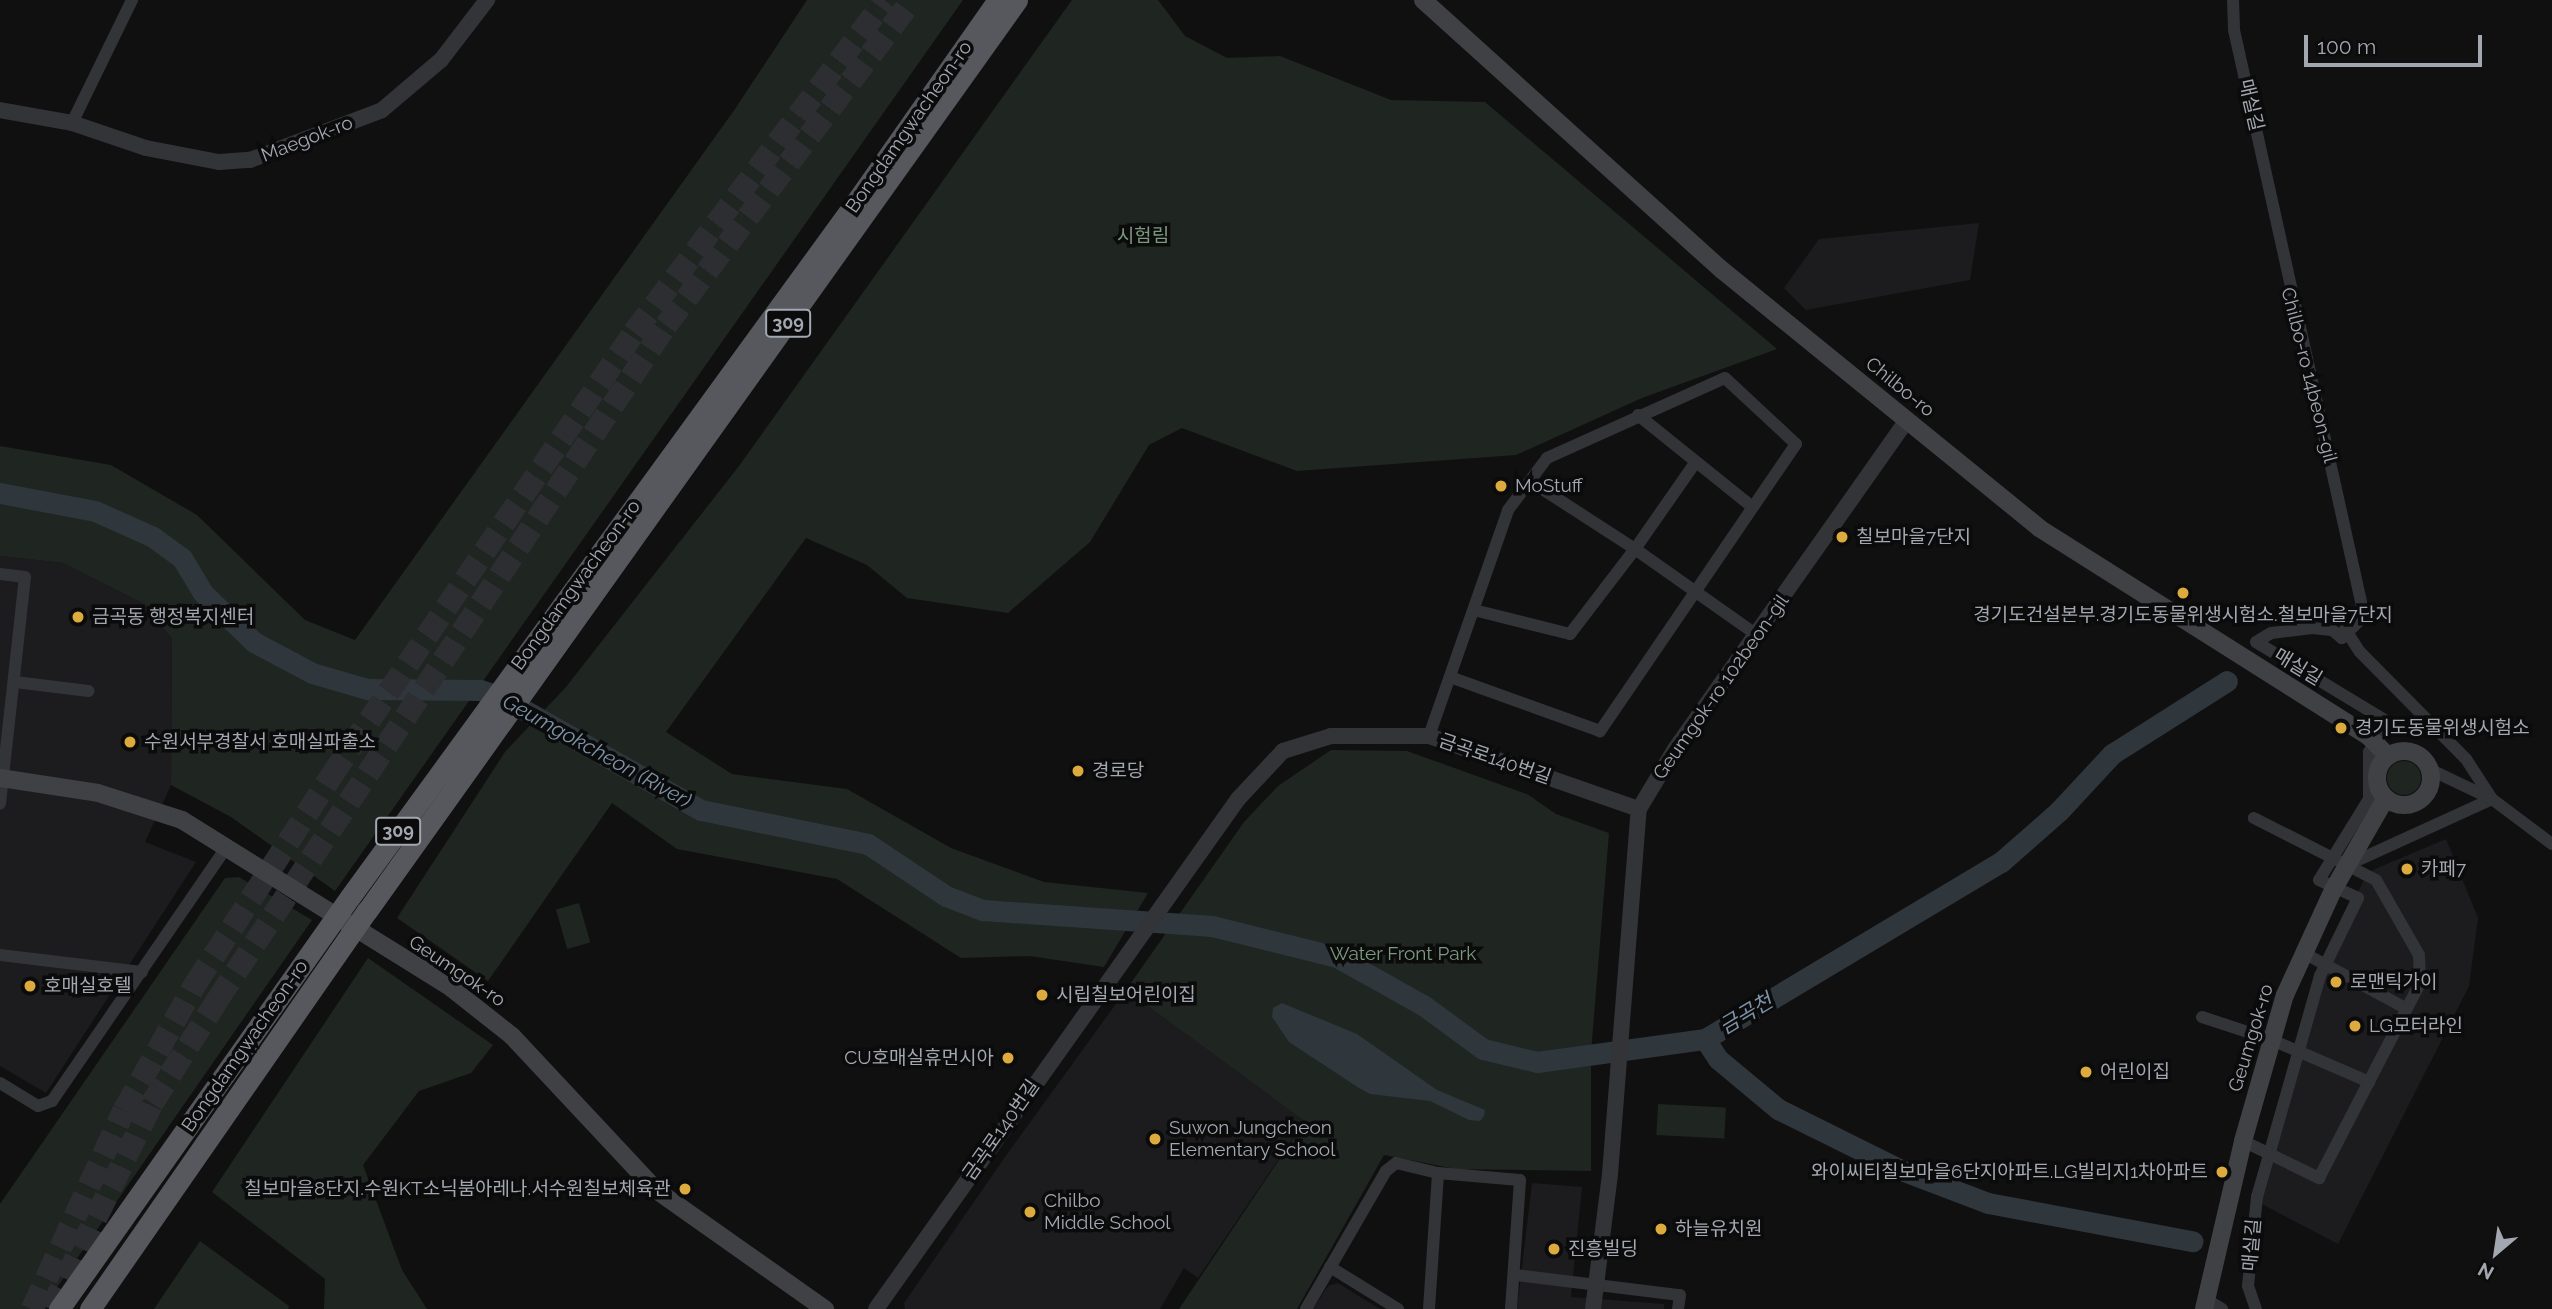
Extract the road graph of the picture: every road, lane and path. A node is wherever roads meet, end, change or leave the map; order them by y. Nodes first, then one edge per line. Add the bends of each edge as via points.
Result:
1 (130, 0) edge
2 (487, 0) edge
3 (998, 0) edge
4 (1017, 0) edge
5 (1423, 0) edge
6 (2226, 0) edge
7 (2232, 0) edge
8 (0, 110) edge
9 (72, 123) junction
10 (1638, 415) junction
11 (1906, 420) junction
12 (1695, 463) junction
13 (1530, 481) junction
14 (1750, 505) junction
15 (1635, 549) junction
16 (0, 574) edge
17 (1692, 593) junction
18 (1475, 610) junction
19 (2346, 632) junction
20 (1757, 635) junction
21 (549, 640) junction
22 (2235, 654) junction
23 (1452, 678) junction
24 (15, 682) junction
25 (88, 691) dead end
26 (1429, 736) junction
27 (2382, 750) junction
28 (2430, 769) junction
29 (1, 779) edge
30 (2386, 798) junction
31 (2491, 799) junction
32 (0, 804) edge
33 (1639, 809) junction
34 (2254, 818) dead end
35 (2552, 844) edge
36 (226, 848) junction
37 (2338, 862) junction
38 (2334, 887) junction
39 (2302, 952) junction
40 (0, 956) edge
41 (2326, 965) junction
42 (142, 972) junction
43 (2407, 1009) junction
44 (2202, 1017) dead end
45 (2272, 1040) junction
46 (2298, 1051) junction
47 (2369, 1082) junction
48 (0, 1083) edge
49 (2243, 1141) junction
50 (2269, 1154) junction
51 (1438, 1172) junction
52 (1329, 1267) junction
53 (1516, 1275) junction
54 (1596, 1284) junction
55 (2205, 1304) edge
56 (59, 1309) edge
57 (90, 1309) edge
58 (825, 1309) edge
59 (876, 1309) edge
60 (1306, 1309) edge
61 (1398, 1309) edge
62 (1429, 1309) edge
63 (1511, 1309) edge
64 (1593, 1309) edge
65 (1678, 1309) edge
66 (2222, 1309) edge
67 (2256, 1309) edge

1 - 9 street
2 - 9 street, Maegok-ro via 441,60 382,110 250,160 219,162 146,148
3 - 21 highway, Bongdamgwacheon-ro / 309
4 - 21 highway, Bongdamgwacheon-ro / 309
5 - 11 main road, Chilbo-ro via 1722,270
6 - 19 street, Chilbo-ro 14beon-gil via 2244,104 2344,521 2357,597
7 - 19 street, 매실길 via 2234,30 2361,591 2358,622
8 - 9 street, Maegok-ro
10 - 12 street
10 - 13 street via 1547,458
10 - 14 street via 1725,378 1796,444
11 - 20 street, Geumgok-ro 102beon-gil
11 - 22 main road, Chilbo-ro via 2039,528
12 - 14 street
12 - 15 street
13 - 15 street
13 - 18 street via 1508,510
14 - 17 street
15 - 17 street
15 - 18 street via 1570,634
16 - 24 street via 25,577
17 - 20 street
17 - 23 street via 1600,731
18 - 23 street
19 - 22 street via 2328,621 2258,630
19 - 27 street, 매실길 via 2342,638 2332,630 2312,628 2271,633 2256,642 2390,723
19 - 31 street via 2466,759
20 - 33 street, Geumgok-ro 102beon-gil via 1675,749
21 - 56 highway, Bongdamgwacheon-ro / 309 via 257,1030
21 - 57 highway, Bongdamgwacheon-ro / 309
22 - 27 main road, Chilbo-ro
23 - 26 street
24 - 25 street
24 - 29 street
26 - 33 street, 금곡로140번길
26 - 59 street, 금곡로140번길 via 1331,736 1283,751 1238,799
27 - 28 main road via 2415,754
27 - 30 main road via 2378,774
27 - 37 street, 매실길 via 2369,752 2368,799
28 - 30 main road via 2431,783 2418,801 2404,805
28 - 31 street
29 - 32 street
29 - 36 main road, Geumgok-ro via 98,793 182,820
30 - 37 main road, Geumgok-ro
31 - 35 street
31 - 37 street
33 - 54 street, Geumgok-ro 102beon-gil via 1610,1174
34 - 37 street
36 - 42 street
36 - 58 main road, Geumgok-ro via 467,999 512,1036 656,1190
37 - 38 main road, Geumgok-ro
37 - 43 street via 2376,880 2419,955 2420,983
38 - 39 main road, Geumgok-ro
38 - 41 street, 매실길 via 2358,898
39 - 41 street
39 - 45 main road, Geumgok-ro
40 - 42 street
41 - 43 street
41 - 46 street, 매실길
42 - 48 street via 52,1101 38,1107
43 - 47 street
44 - 45 street
45 - 46 street
45 - 49 main road, Geumgok-ro
46 - 47 street
46 - 50 street, 매실길
47 - 50 street via 2319,1178
49 - 50 street
49 - 55 main road, Geumgok-ro
50 - 67 street, 매실길 via 2257,1197 2248,1286
51 - 52 street via 1396,1163 1386,1171
51 - 53 street via 1520,1180
51 - 62 street
52 - 60 street
52 - 61 street
53 - 54 street
53 - 63 street
54 - 64 street
54 - 65 street via 1680,1295
55 - 66 street

